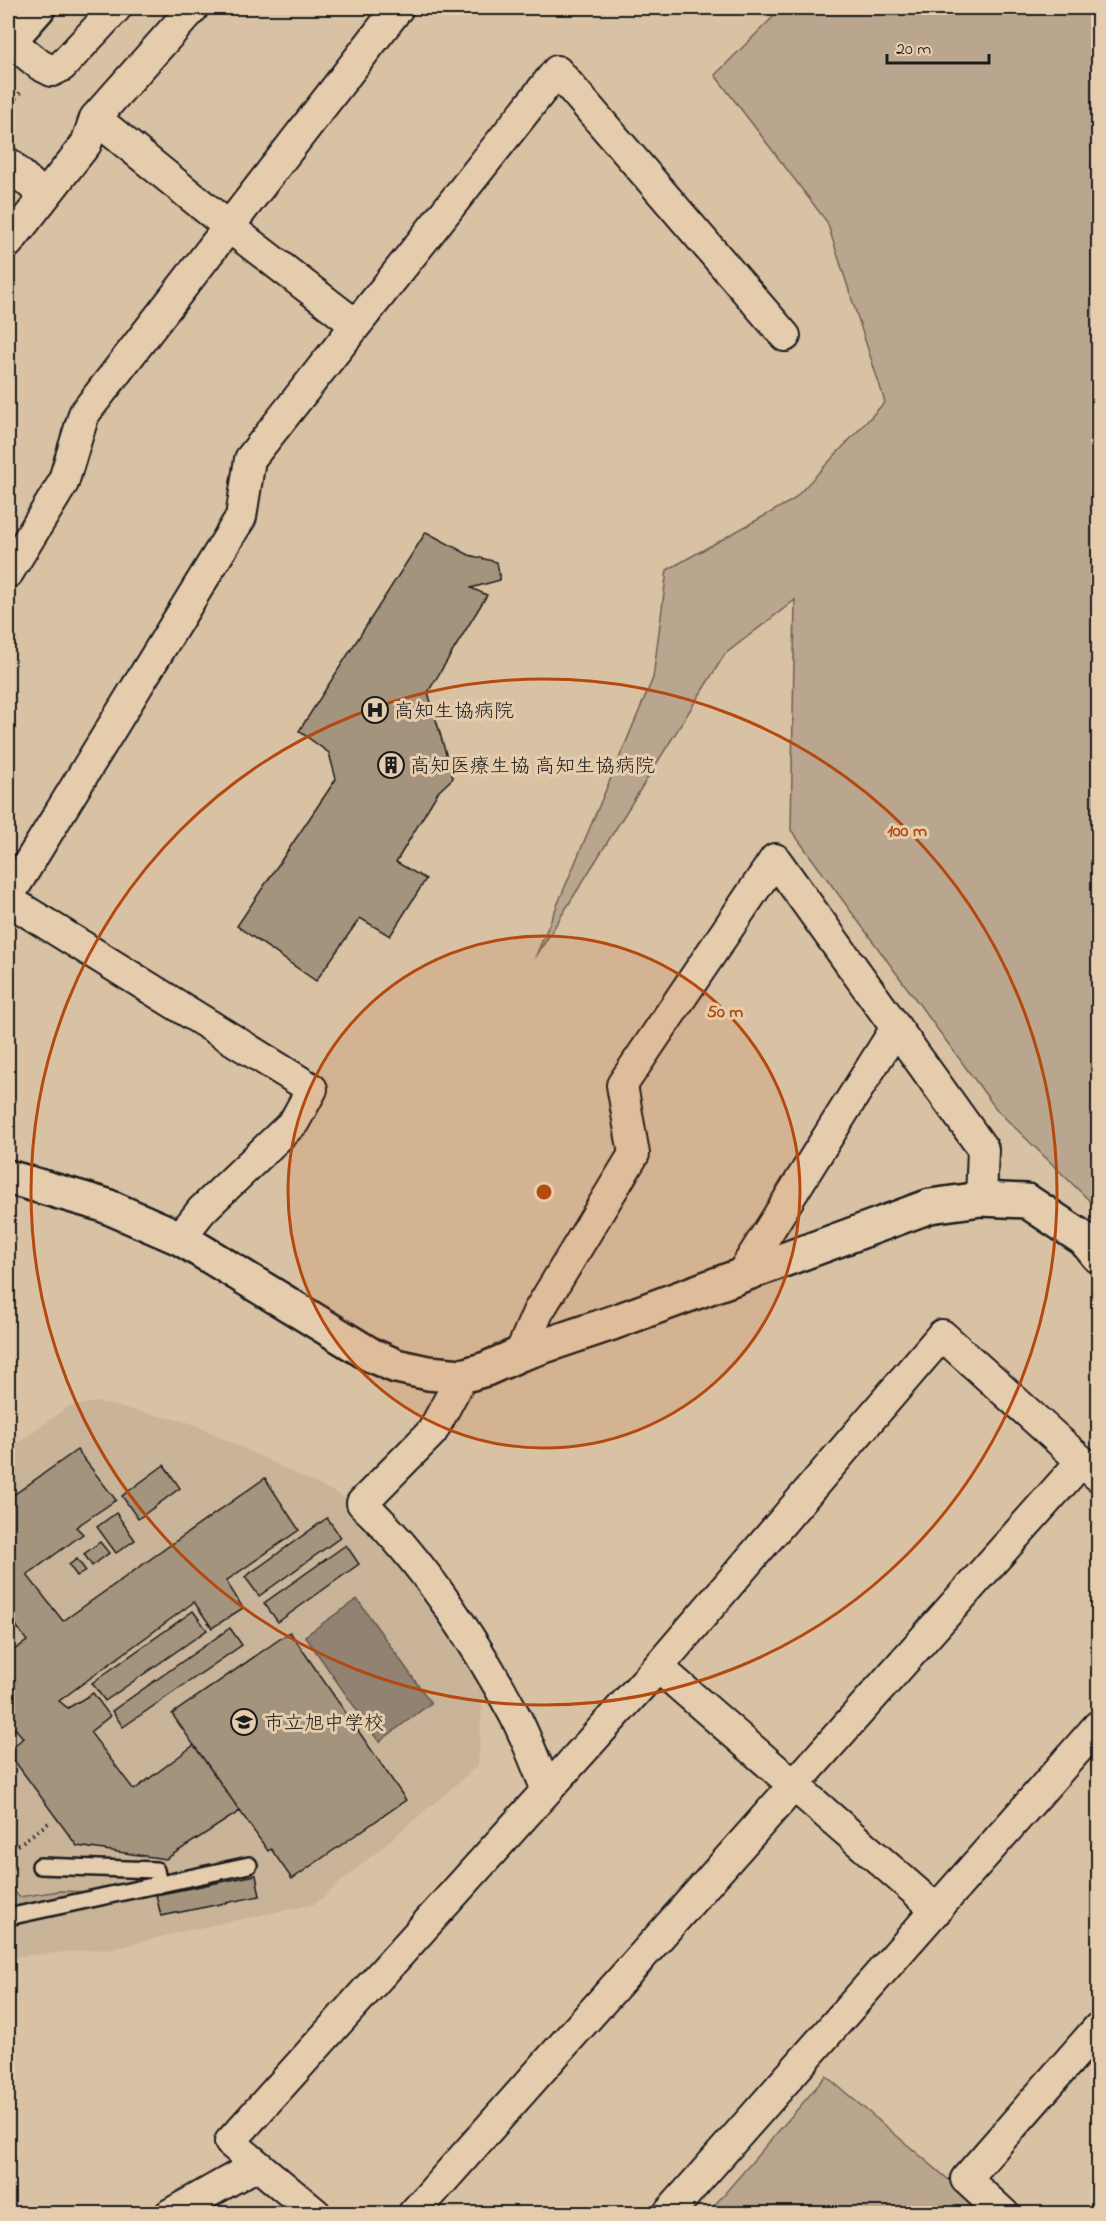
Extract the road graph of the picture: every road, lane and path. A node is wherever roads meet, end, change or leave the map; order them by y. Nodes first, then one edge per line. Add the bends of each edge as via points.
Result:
1 (38, 8) edge
2 (117, 8) edge
3 (193, 8) edge
4 (398, 8) edge
5 (8, 41) edge
6 (12, 104) dead end
7 (8, 108) edge
8 (95, 118) junction
9 (8, 163) edge
10 (44, 196) junction
11 (229, 227) junction
12 (8, 243) edge
13 (356, 325) junction
14 (785, 336) dead end
15 (8, 573) edge
16 (8, 899) edge
17 (896, 1028) junction
18 (8, 1177) edge
19 (981, 1199) junction
20 (180, 1238) junction
21 (1098, 1256) edge
22 (741, 1275) junction
23 (520, 1354) junction
24 (462, 1376) junction
25 (1090, 1468) edge
26 (658, 1667) junction
27 (1098, 1726) edge
28 (794, 1785) junction
29 (547, 1790) junction
30 (50, 1822) dead end
31 (8, 1852) edge
32 (249, 1865) dead end
33 (40, 1866) dead end
34 (159, 1885) junction
35 (937, 1910) junction
36 (8, 1917) edge
37 (1098, 2028) edge
38 (257, 2165) junction
39 (170, 2214) edge
40 (316, 2214) edge
41 (413, 2214) edge
42 (668, 2214) edge
43 (1004, 2214) edge

1 - 5 street
2 - 5 street via 62,66 52,71
3 - 8 street
4 - 11 street
6 - 7 path
8 - 10 street via 86,144
8 - 11 street
9 - 10 street
10 - 12 street
11 - 13 street
11 - 15 street via 84,414 63,483
13 - 14 street via 557,70
13 - 16 street via 250,459 241,517
16 - 20 street via 312,1089 294,1122 202,1210
17 - 19 street via 983,1149
17 - 22 street
17 - 23 street via 775,859 622,1085 634,1154 538,1312
18 - 20 street via 104,1204
19 - 21 street via 1027,1201 1084,1239
19 - 22 street via 930,1206
20 - 24 street via 371,1354 396,1366
22 - 23 street
23 - 24 street
24 - 29 street via 432,1432 362,1503 388,1527 433,1583 468,1637 515,1715
25 - 26 street via 942,1335
25 - 28 street
26 - 28 street
26 - 29 street
27 - 35 street
28 - 35 street
28 - 41 street
29 - 38 street via 230,2142
30 - 31 path
32 - 34 lane
33 - 34 lane via 156,1870
34 - 36 lane
35 - 42 street
37 - 43 street via 966,2179
38 - 39 street
38 - 40 street

